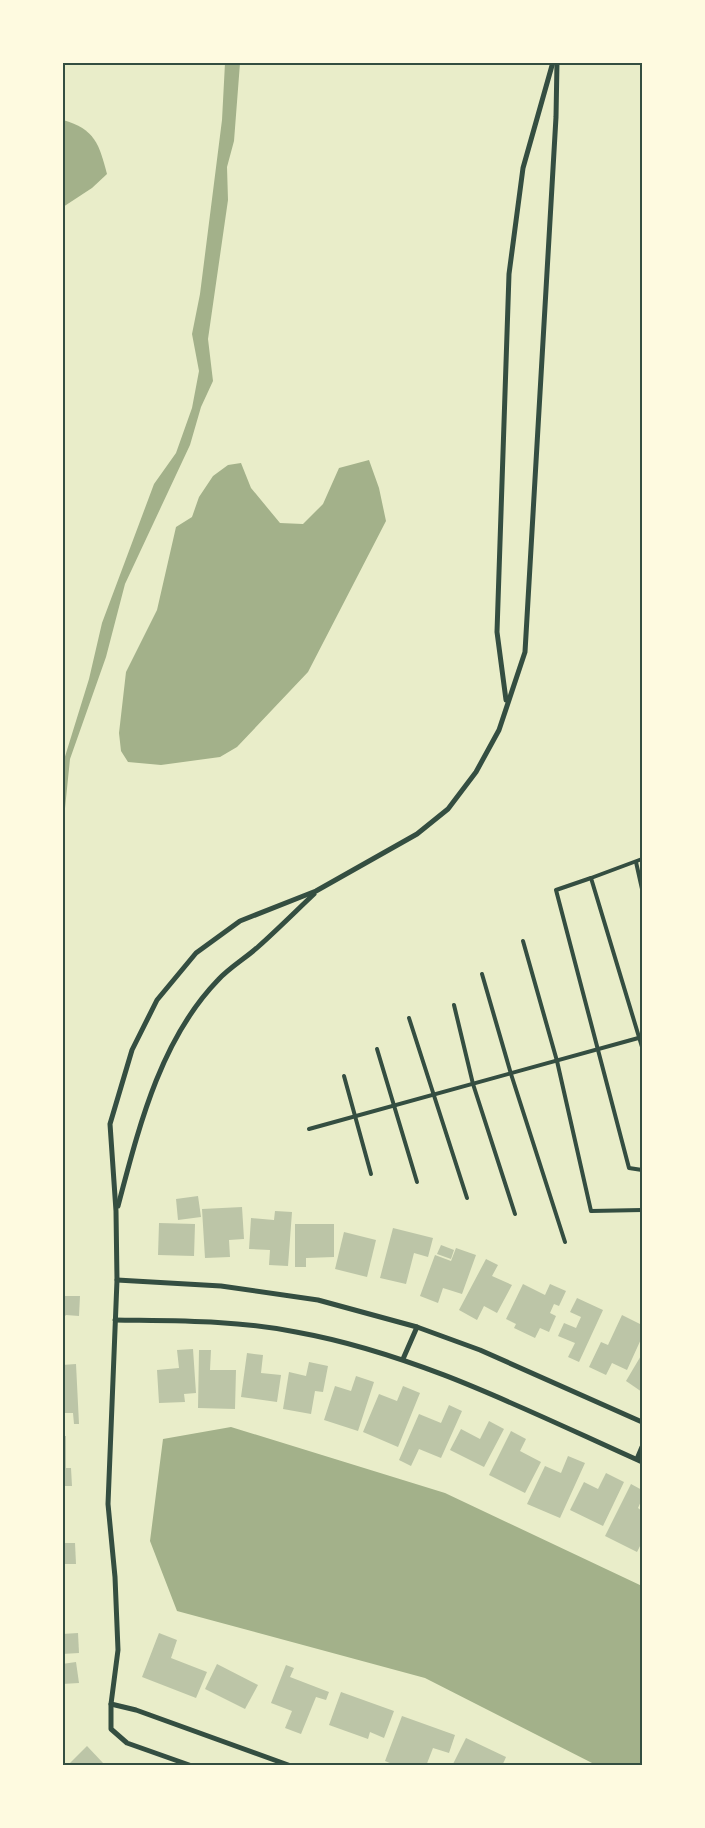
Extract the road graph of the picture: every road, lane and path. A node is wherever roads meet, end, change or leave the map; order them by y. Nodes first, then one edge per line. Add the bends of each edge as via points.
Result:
1 (552, 62) edge
2 (557, 62) edge
3 (507, 703) junction
4 (642, 860) edge
5 (636, 862) junction
6 (591, 878) junction
7 (642, 889) edge
8 (316, 891) junction
9 (523, 941) dead end
10 (482, 974) dead end
11 (454, 1005) dead end
12 (409, 1018) dead end
13 (642, 1038) edge
14 (642, 1047) edge
15 (377, 1049) dead end
16 (598, 1050) junction
17 (557, 1061) junction
18 (511, 1074) junction
19 (344, 1076) dead end
20 (473, 1084) junction
21 (432, 1096) junction
22 (393, 1106) junction
23 (354, 1117) junction
24 (309, 1129) dead end
25 (642, 1170) edge
26 (371, 1174) dead end
27 (417, 1182) dead end
28 (467, 1198) dead end
29 (642, 1210) edge
30 (116, 1211) junction
31 (515, 1214) dead end
32 (565, 1242) dead end
33 (117, 1280) junction
34 (115, 1320) junction
35 (417, 1327) junction
36 (404, 1359) junction
37 (642, 1422) edge
38 (642, 1447) edge
39 (640, 1460) edge
40 (111, 1704) junction
41 (192, 1766) edge
42 (291, 1766) edge

1 - 3 street via 524,168 509,274 497,632
2 - 3 street via 556,127 525,652
3 - 8 street via 499,730 476,772 448,809 417,834
4 - 5 lane
5 - 6 lane
5 - 7 lane
6 - 13 lane
6 - 16 lane via 556,890
8 - 30 street via 218,979 185,1022 161,1068
8 - 30 street via 240,921 196,953 157,1000 132,1050 110,1124
9 - 17 lane
10 - 18 lane
11 - 20 lane
12 - 21 lane
13 - 14 lane
13 - 16 lane
15 - 22 lane
16 - 17 lane
16 - 25 lane via 629,1168
17 - 18 lane
17 - 29 lane via 592,1211
18 - 20 lane
18 - 32 lane
19 - 23 lane
20 - 21 lane
20 - 31 lane
21 - 22 lane
21 - 28 lane
22 - 23 lane
22 - 27 lane
23 - 24 lane
23 - 26 lane
30 - 33 street
33 - 34 street
33 - 35 street via 220,1286 318,1300
34 - 36 street via 231,1323 297,1332
34 - 40 street via 108,1504 118,1650
35 - 36 street
35 - 37 street via 480,1350
36 - 39 street
38 - 39 street
40 - 41 street via 111,1729 126,1743
40 - 42 street

